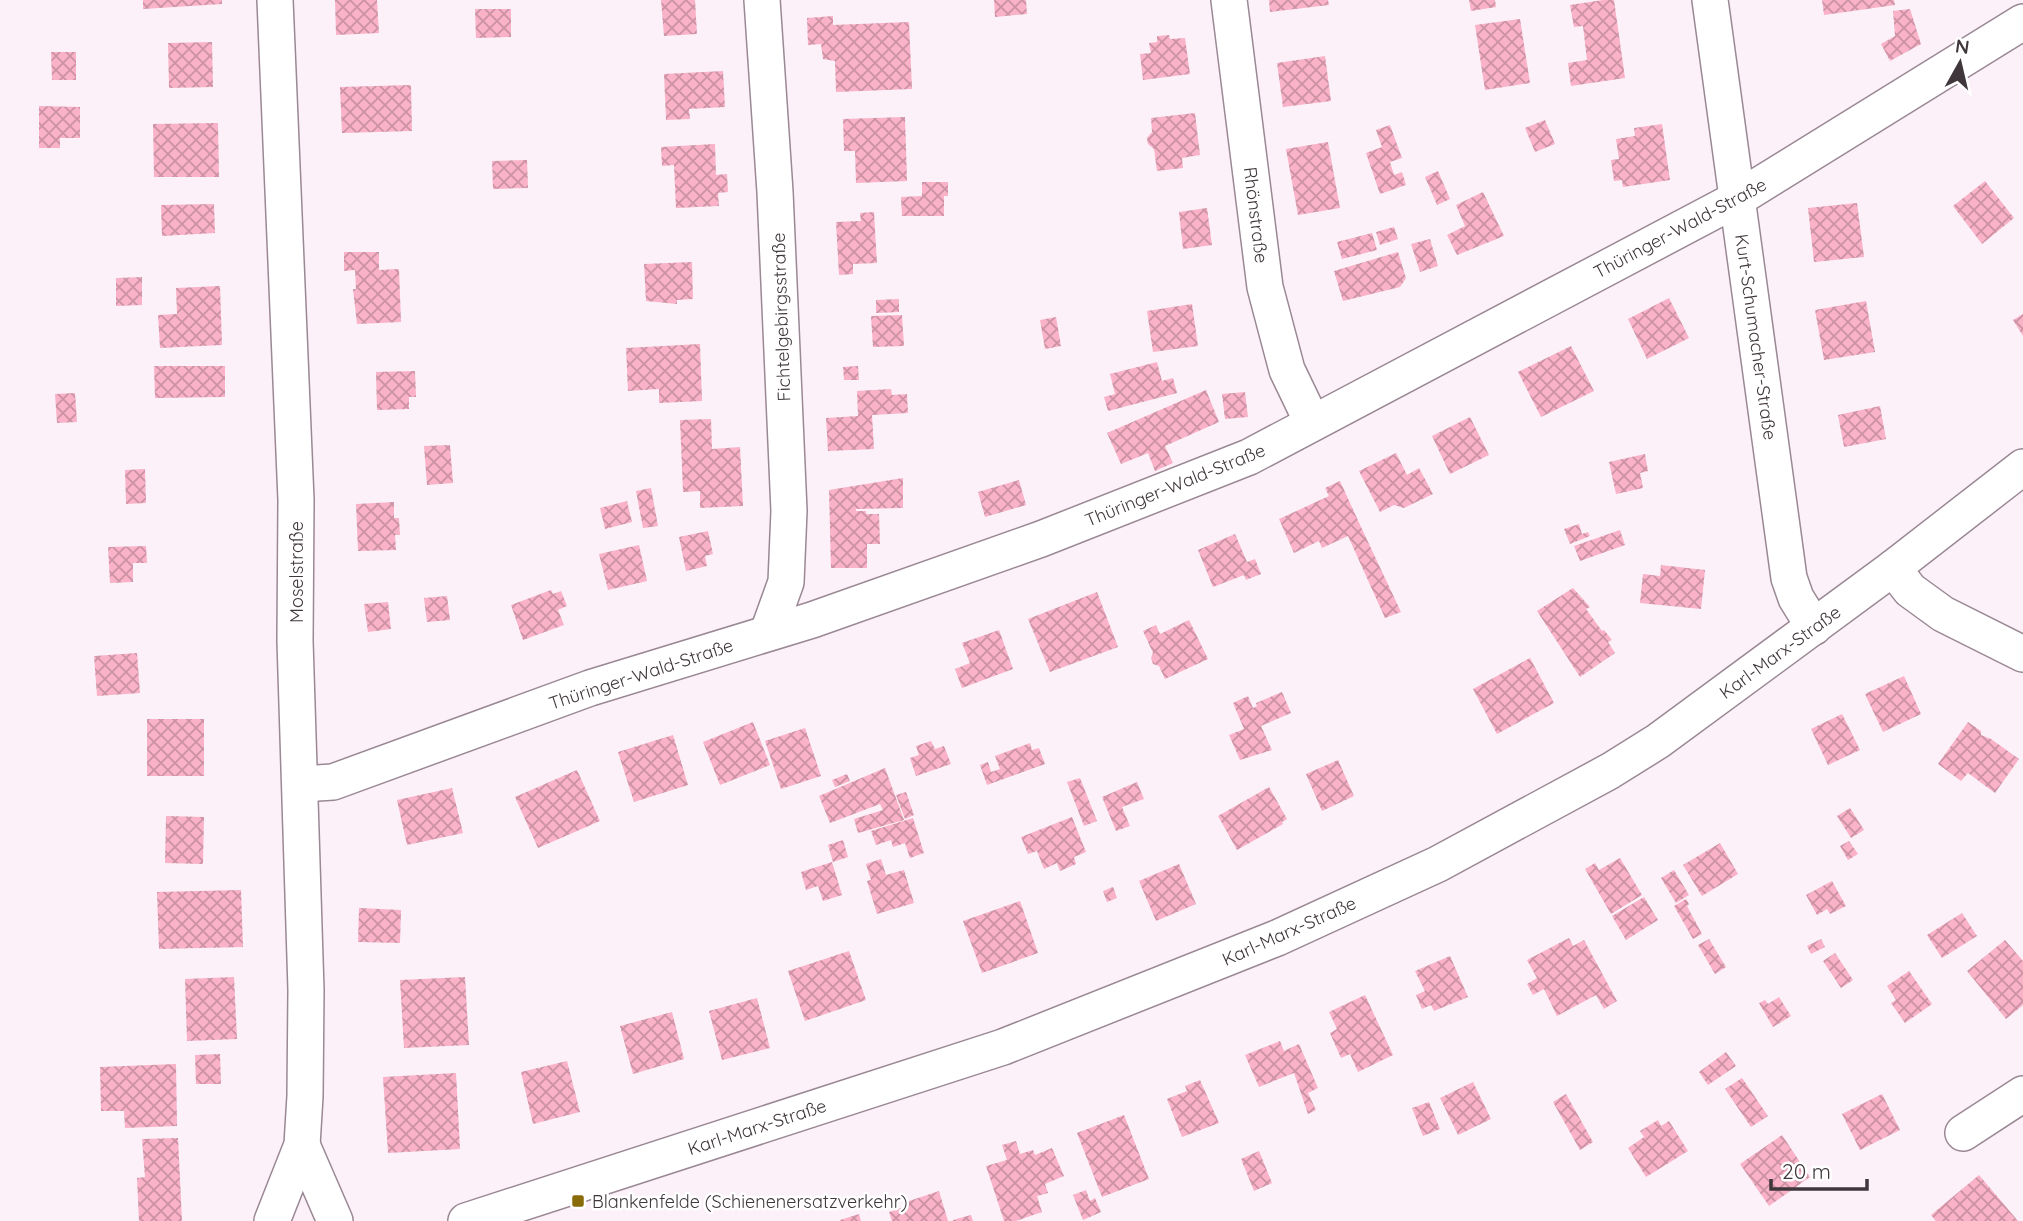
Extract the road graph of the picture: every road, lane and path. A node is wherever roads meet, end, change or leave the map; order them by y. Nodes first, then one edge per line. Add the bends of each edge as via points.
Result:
1 (275, 0) edge
2 (762, 0) edge
3 (1229, 0) edge
4 (1710, 0) edge
5 (2023, 22) edge
6 (1737, 200) junction
7 (1312, 422) junction
8 (2023, 467) edge
9 (1893, 568) junction
10 (1814, 627) junction
11 (768, 632) junction
12 (2023, 654) edge
13 (301, 783) junction
14 (2023, 1094) edge
15 (1963, 1133) dead end
16 (302, 1145) junction
17 (272, 1221) edge
18 (335, 1221) edge
19 (466, 1221) edge

1 - 13 street, Moselstraße via 296,500
2 - 11 street, Fichtelgebirgsstraße via 789,511 786,582
3 - 7 street, Rhönstraße via 1265,287 1287,370
4 - 6 street, Kurt-Schumacher-Straße
5 - 6 street, Thüringer-Wald-Straße
6 - 7 street, Thüringer-Wald-Straße
6 - 10 street, Kurt-Schumacher-Straße via 1789,578
7 - 11 street, Thüringer-Wald-Straße via 1250,457 1041,539
8 - 9 street, Karl-Marx-Straße
9 - 10 street, Karl-Marx-Straße
9 - 12 street via 1910,590 1943,614
10 - 19 street, Karl-Marx-Straße via 1611,772 1438,864 1277,938 1003,1047
11 - 13 street, Thüringer-Wald-Straße via 590,688 333,782
13 - 16 street, Moselstraße via 306,990
14 - 15 street
16 - 17 street, Moselstraße
16 - 18 street, Moselstraße

